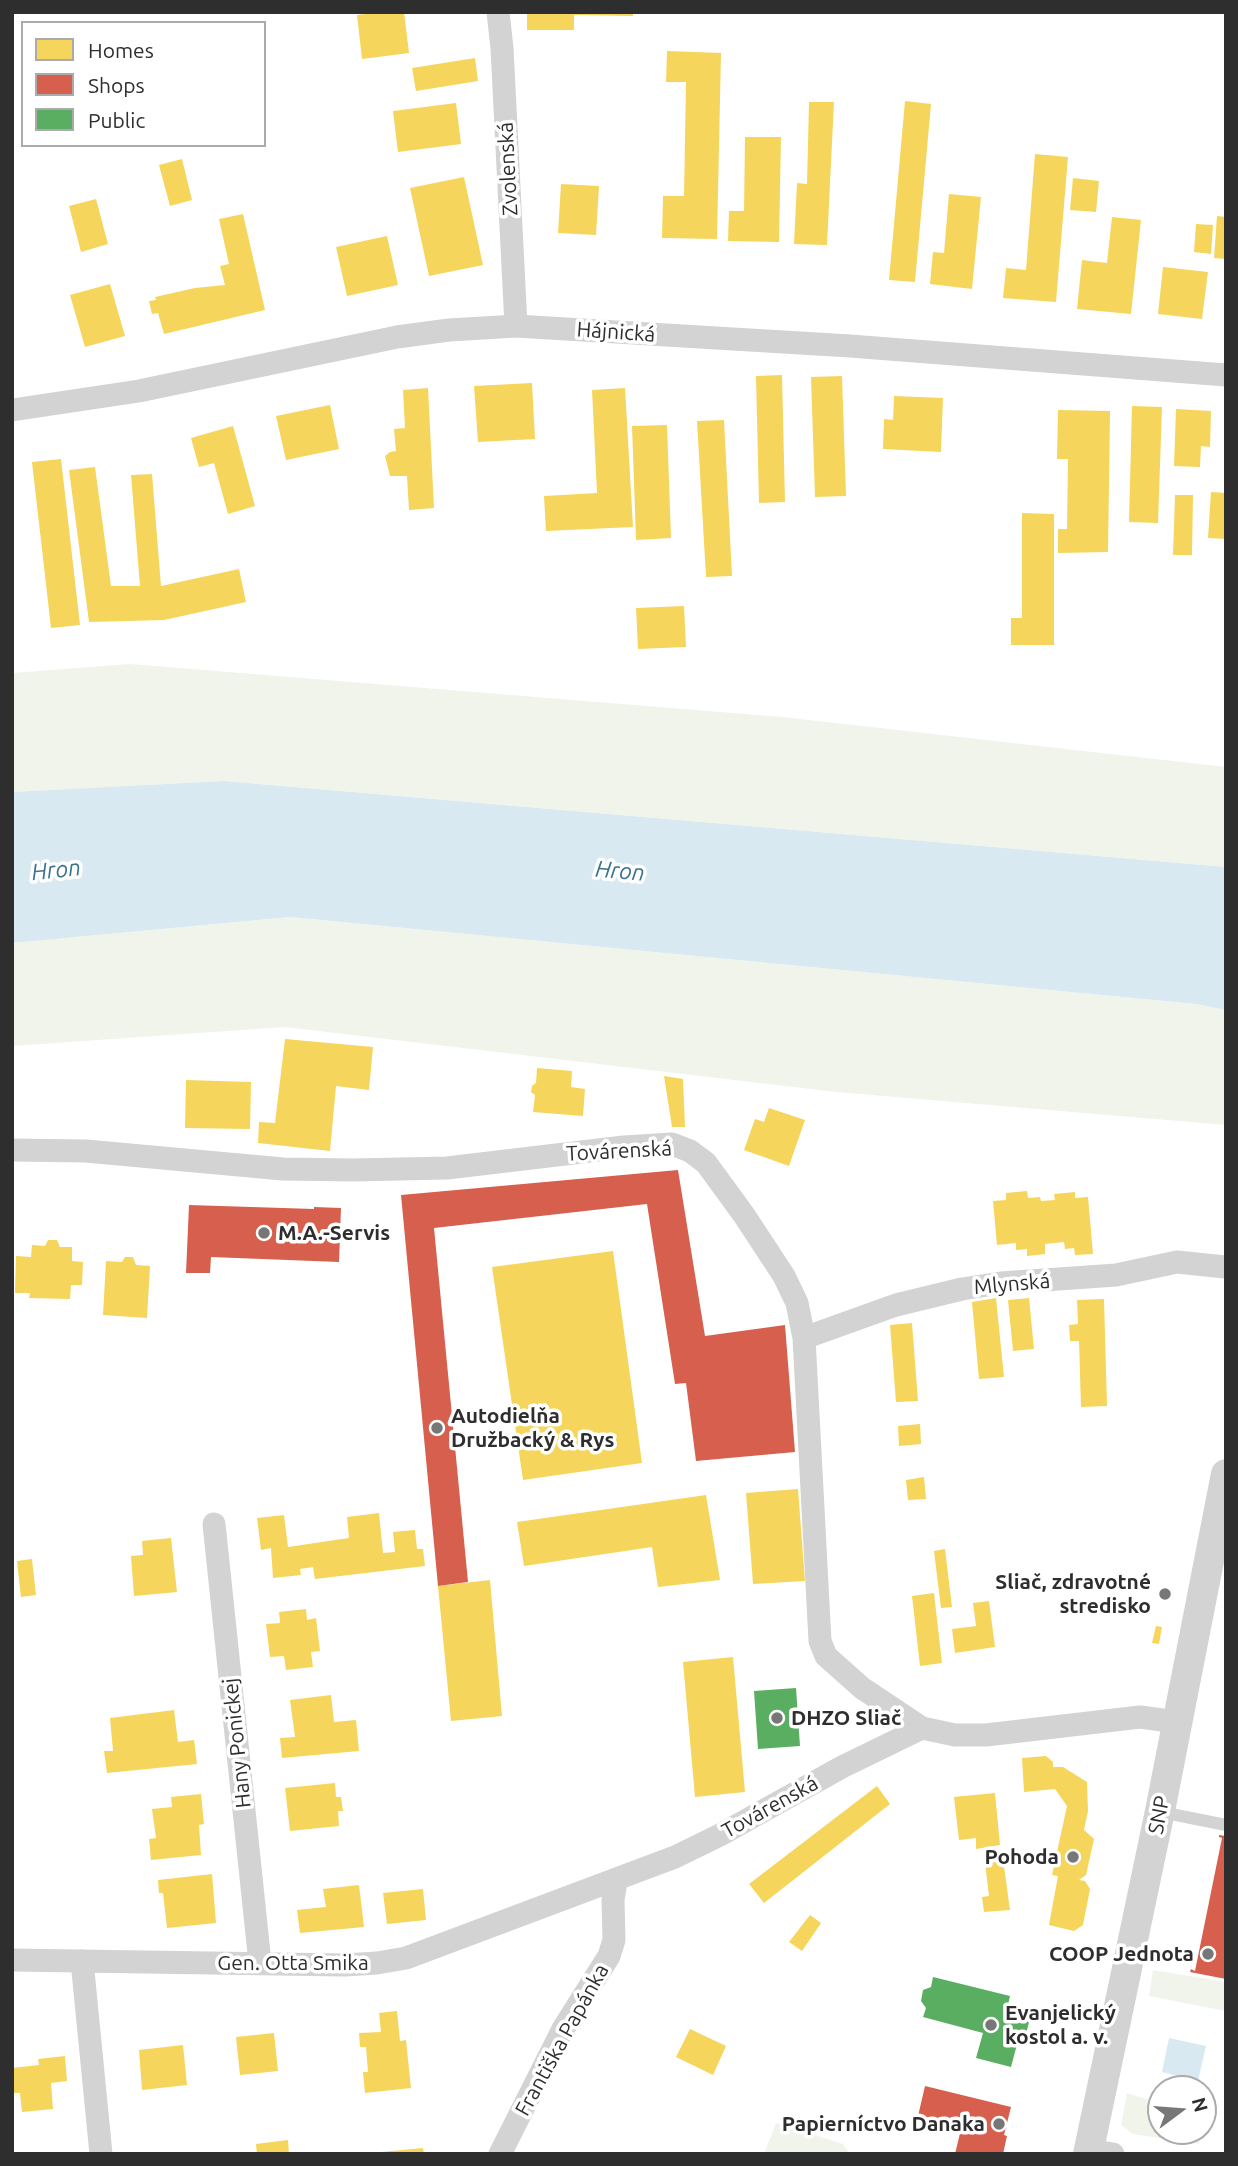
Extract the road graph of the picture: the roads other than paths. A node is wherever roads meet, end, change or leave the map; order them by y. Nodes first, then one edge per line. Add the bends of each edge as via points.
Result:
1 (498, 12) edge
2 (516, 326) junction
3 (1226, 375) edge
4 (12, 410) edge
5 (12, 1150) edge
6 (1225, 1267) edge
7 (804, 1338) junction
8 (1226, 1475) edge
9 (215, 1524) dead end
10 (1216, 1572) edge
11 (1177, 1722) junction
12 (922, 1728) junction
13 (1160, 1811) junction
14 (1226, 1825) edge
15 (616, 1881) junction
16 (12, 1959) edge
17 (82, 1961) junction
18 (260, 1963) junction
19 (1097, 2152) edge
20 (101, 2154) edge
21 (500, 2154) edge

1 - 2 street, Zvolenská
2 - 3 street, Hájnická
2 - 4 street, Hájnická via 397,337 139,391
5 - 7 street, Továrenská via 86,1150 283,1169 353,1170 447,1168 671,1144 690,1150 706,1163 744,1215 784,1276 797,1303
6 - 7 street, Mlynská via 1177,1262 1116,1275 961,1289 896,1305
7 - 12 street, Továrenská via 820,1641 826,1656 862,1688
8 - 10 street, SNP
9 - 18 street, Hany Ponickej
10 - 11 street, SNP
11 - 12 street, Továrenská via 1140,1717 986,1735
11 - 13 street, SNP
12 - 15 street, Továrenská via 842,1766 720,1835
13 - 14 lane
13 - 19 street, SNP
15 - 18 street, Gen. Otta Smika via 406,1958 345,1965
15 - 21 street, Františka Papánka via 609,1956 563,2029
16 - 17 street, Gen. Otta Smika
17 - 18 street, Gen. Otta Smika
17 - 20 street

